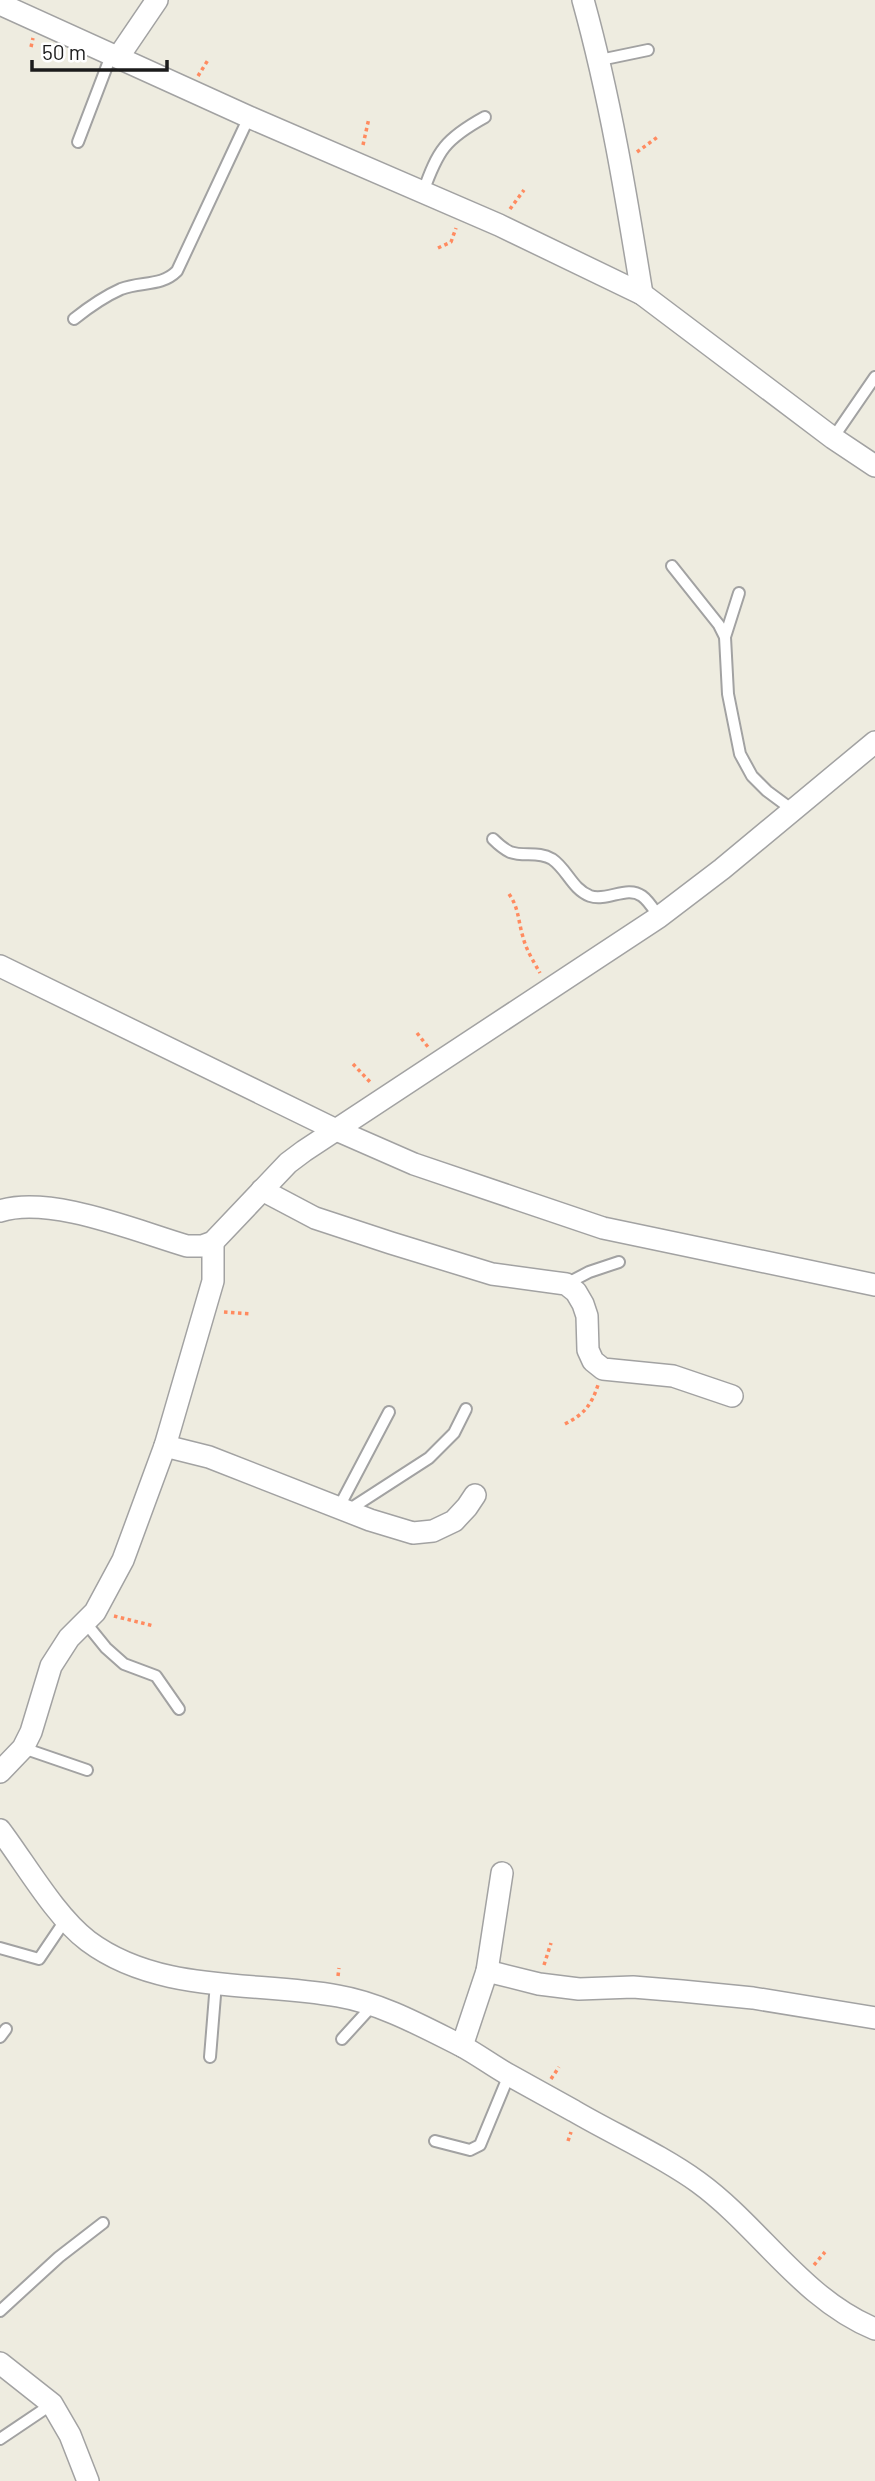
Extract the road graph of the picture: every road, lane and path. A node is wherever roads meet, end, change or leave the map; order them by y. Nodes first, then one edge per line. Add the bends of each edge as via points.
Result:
1 (158, 0) edge
2 (583, 0) edge
3 (0, 4) edge
4 (648, 50) dead end
5 (116, 55) junction
6 (600, 60) junction
7 (249, 117) junction
8 (485, 117) dead end
9 (369, 118) dead end
10 (659, 136) dead end
11 (78, 142) dead end
12 (358, 164) junction
13 (621, 164) junction
14 (423, 192) junction
15 (463, 210) junction
16 (438, 248) dead end
17 (642, 294) junction
18 (74, 319) dead end
19 (875, 377) edge
20 (833, 438) junction
21 (875, 467) edge
22 (672, 566) dead end
23 (739, 593) dead end
24 (725, 637) junction
25 (875, 742) edge
26 (794, 811) junction
27 (493, 839) dead end
28 (509, 894) dead end
29 (659, 917) junction
30 (0, 966) edge
31 (550, 990) junction
32 (353, 1064) dead end
33 (384, 1098) junction
34 (334, 1129) junction
35 (262, 1190) junction
36 (0, 1211) edge
37 (213, 1242) junction
38 (619, 1262) dead end
39 (566, 1284) junction
40 (875, 1285) edge
41 (205, 1310) junction
42 (251, 1314) dead end
43 (603, 1370) junction
44 (732, 1396) dead end
45 (466, 1409) dead end
46 (389, 1412) dead end
47 (565, 1424) dead end
48 (164, 1446) junction
49 (475, 1495) dead end
50 (343, 1509) junction
51 (90, 1617) junction
52 (154, 1626) dead end
53 (179, 1709) dead end
54 (23, 1748) junction
55 (86, 1770) dead end
56 (0, 1772) edge
57 (0, 1830) edge
58 (502, 1873) dead end
59 (66, 1919) junction
60 (0, 1948) edge
61 (487, 1971) junction
62 (216, 1983) junction
63 (373, 2005) junction
64 (875, 2018) edge
65 (342, 2039) dead end
66 (462, 2046) junction
67 (210, 2057) dead end
68 (509, 2075) junction
69 (435, 2141) dead end
70 (103, 2223) dead end
71 (0, 2311) edge
72 (875, 2329) edge
73 (0, 2363) edge
74 (52, 2404) junction
75 (0, 2439) edge
76 (88, 2481) edge

1 - 5 street
2 - 6 street
3 - 5 street
4 - 6 lane
5 - 7 street
5 - 11 lane
6 - 13 street
7 - 12 street
7 - 18 lane via 177,271 168,280 112,293
8 - 14 lane via 446,145
9 - 12 path
10 - 13 path
12 - 14 street
13 - 17 street
14 - 15 street
15 - 16 path via 450,242
15 - 17 street
17 - 20 street
19 - 20 lane
20 - 21 street
22 - 24 lane
23 - 24 lane
24 - 26 lane via 728,694 740,754 752,776
25 - 26 street
26 - 29 street
27 - 29 lane via 508,851 543,855 555,862 580,892 607,898 627,892 643,896
28 - 31 path via 518,906 528,952
29 - 31 street
30 - 34 street
31 - 33 street
32 - 33 path
33 - 34 street
34 - 35 street via 288,1163
34 - 40 street via 414,1164 603,1228
35 - 37 street
35 - 39 street via 315,1218 391,1243 492,1274
36 - 37 street via 40,1207 84,1215 187,1246
37 - 41 street via 213,1280
38 - 39 lane
39 - 43 street via 583,1304 588,1350
41 - 42 path
41 - 48 street
43 - 44 street via 673,1376
43 - 47 path via 591,1404
45 - 50 lane via 454,1433 429,1458
46 - 50 lane
48 - 50 street via 209,1457
48 - 51 street via 123,1560
49 - 50 street via 454,1521 433,1531 413,1533
51 - 52 path
51 - 53 lane via 107,1648 124,1664 156,1676
51 - 54 street via 51,1666
54 - 55 lane
54 - 56 street
57 - 59 street
58 - 61 street
59 - 60 lane via 39,1959
59 - 62 street via 86,1940 118,1959 144,1970
61 - 64 street via 579,1989 682,1991
61 - 66 street
62 - 63 street via 338,1996
62 - 67 lane
63 - 65 lane
63 - 66 street
66 - 68 street
68 - 69 lane via 480,2145 470,2150
68 - 72 street via 699,2183 814,2292
70 - 71 lane
73 - 74 street
74 - 75 lane
74 - 76 street

